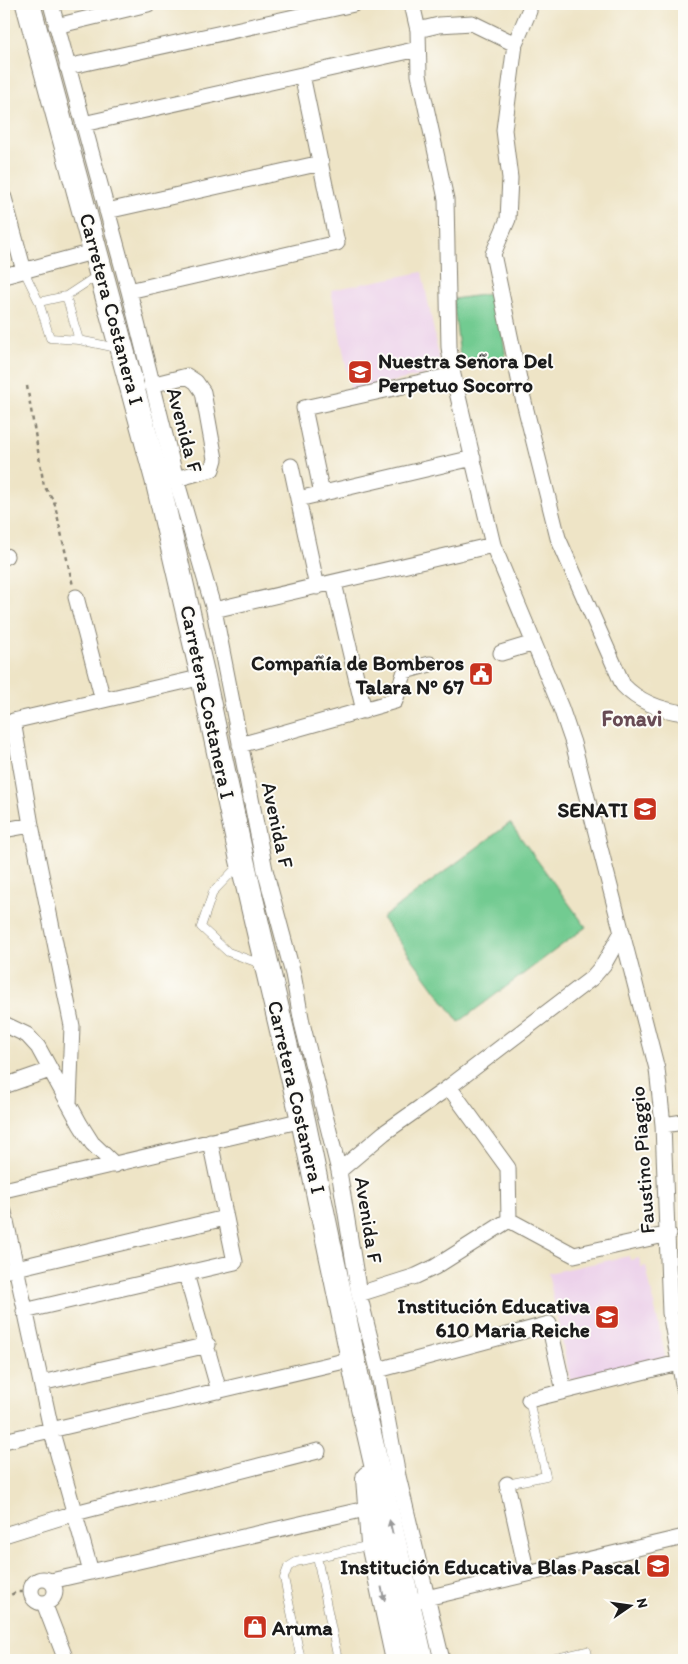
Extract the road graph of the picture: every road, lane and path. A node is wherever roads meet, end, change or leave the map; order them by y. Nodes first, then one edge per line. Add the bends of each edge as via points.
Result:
1 (28, 4) edge
2 (51, 4) edge
3 (148, 4) edge
4 (354, 4) edge
5 (412, 4) edge
6 (529, 11) dead end
7 (56, 26) junction
8 (418, 30) junction
9 (515, 44) junction
10 (418, 49) junction
11 (67, 67) junction
12 (302, 75) junction
13 (83, 124) junction
14 (320, 163) junction
15 (4, 198) edge
16 (107, 211) junction
17 (99, 262) junction
18 (24, 271) junction
19 (4, 276) edge
20 (129, 291) junction
21 (66, 296) junction
22 (39, 302) junction
23 (79, 340) junction
24 (123, 349) junction
25 (453, 375) junction
26 (151, 384) junction
27 (27, 386) dead end
28 (473, 458) junction
29 (291, 466) dead end
30 (176, 479) junction
31 (322, 494) junction
32 (298, 499) junction
33 (493, 545) junction
34 (334, 583) junction
35 (317, 587) junction
36 (76, 597) joint
37 (214, 610) junction
38 (534, 643) junction
39 (502, 653) dead end
40 (430, 664) dead end
41 (203, 676) junction
42 (103, 700) junction
43 (364, 711) junction
44 (684, 713) edge
45 (240, 745) junction
46 (31, 825) junction
47 (4, 830) edge
48 (242, 860) junction
49 (622, 932) junction
50 (267, 967) junction
51 (4, 1024) edge
52 (50, 1070) junction
53 (4, 1086) edge
54 (449, 1087) junction
55 (69, 1104) junction
56 (303, 1120) junction
57 (684, 1122) edge
58 (663, 1125) junction
59 (210, 1141) junction
60 (115, 1165) junction
61 (339, 1171) junction
62 (4, 1190) edge
63 (4, 1212) edge
64 (225, 1218) junction
65 (509, 1220) junction
66 (669, 1234) junction
67 (9, 1269) edge
68 (186, 1274) junction
69 (359, 1294) junction
70 (24, 1311) junction
71 (208, 1345) junction
72 (353, 1359) junction
73 (678, 1363) junction
74 (378, 1370) junction
75 (41, 1383) junction
76 (684, 1389) edge
77 (219, 1391) junction
78 (564, 1392) junction
79 (529, 1400) joint
80 (363, 1407) junction
81 (51, 1429) junction
82 (4, 1441) edge
83 (318, 1450) dead end
84 (507, 1484) joint
85 (370, 1508) junction
86 (75, 1513) junction
87 (4, 1535) edge
88 (684, 1537) edge
89 (373, 1544) junction
90 (317, 1557) junction
91 (91, 1572) junction
92 (527, 1574) junction
93 (51, 1581) junction
94 (31, 1592) junction
95 (4, 1598) edge
96 (418, 1601) junction
97 (44, 1603) junction
98 (66, 1660) edge
99 (301, 1660) edge
100 (338, 1660) edge
101 (398, 1660) edge
102 (421, 1660) edge
103 (442, 1660) edge
104 (548, 1660) edge
105 (589, 1660) edge

1 - 17 main road, Carretera Costanera I
2 - 7 street, Avenida F
3 - 7 street
4 - 11 street
5 - 8 street, Faustino Piaggio
6 - 9 street
7 - 11 street, Avenida F
8 - 9 street via 438,25 472,24
8 - 10 street, Faustino Piaggio
9 - 44 street via 504,130 510,178 508,219 492,254 522,398 558,538 623,685 636,698
10 - 12 street
10 - 25 street, Faustino Piaggio via 419,75 446,199 448,328
11 - 13 street, Avenida F
12 - 13 street
12 - 14 street
13 - 16 street, Avenida F
14 - 16 street
14 - 20 street via 337,243
15 - 18 street
16 - 20 street, Avenida F
17 - 18 street
17 - 21 lane
17 - 24 main road, Carretera Costanera I
18 - 19 street
18 - 22 lane
20 - 26 street, Avenida F
21 - 22 lane
21 - 23 lane
22 - 23 lane via 50,338
23 - 24 lane
24 - 41 main road, Carretera Costanera I
25 - 28 street, Faustino Piaggio
25 - 31 street via 304,408
26 - 30 street, Avenida F
26 - 30 street via 187,376 203,392 215,459 212,469
27 - 36 path via 44,486 54,502
28 - 31 street
28 - 33 street, Faustino Piaggio
29 - 32 street
30 - 37 street, Avenida F
31 - 32 street
32 - 35 street
33 - 34 street
33 - 38 street, Faustino Piaggio
34 - 35 street
34 - 43 street
35 - 37 street
36 - 42 street
37 - 45 street, Avenida F
38 - 39 street
38 - 49 street, Faustino Piaggio via 573,743
40 - 43 street via 404,671 395,701
41 - 42 street
41 - 48 main road, Carretera Costanera I
42 - 46 street via 13,721
43 - 45 street
45 - 61 street, Avenida F via 265,870
46 - 47 street
46 - 55 street via 72,1026
48 - 50 main road, Carretera Costanera I
48 - 50 lane via 213,892 201,927 228,952
49 - 54 street via 592,978
49 - 58 street, Faustino Piaggio via 657,1069
50 - 56 main road, Carretera Costanera I
51 - 52 street via 27,1035 38,1047
52 - 53 street
52 - 55 street
54 - 61 street via 384,1133
54 - 65 street via 508,1168
55 - 60 street via 92,1143
56 - 59 street
56 - 72 main road, Carretera Costanera I
57 - 58 street
58 - 66 street, Faustino Piaggio
59 - 60 street
59 - 64 street
60 - 62 street
61 - 69 street, Avenida F
63 - 67 street
64 - 67 street
64 - 68 street via 236,1262
65 - 66 street via 574,1255
65 - 69 street via 435,1267
66 - 73 street, Faustino Piaggio via 670,1313
67 - 70 street
68 - 70 street
68 - 71 street
69 - 74 street, Avenida F
70 - 75 street
71 - 75 street
71 - 77 street
72 - 77 street
72 - 80 main road, Carretera Costanera I
73 - 76 street, Faustino Piaggio
73 - 78 street
74 - 78 street via 549,1324
74 - 96 street, Avenida F
75 - 81 street
77 - 81 street
78 - 79 street
79 - 84 lane via 546,1476
80 - 85 main road, Carretera Costanera I
96 -> 80 main road, Carretera Costanera I
81 - 82 street
81 - 86 street
83 - 86 street
84 - 92 street
85 - 89 main road, Carretera Costanera I
85 - 91 street
86 - 87 street
86 - 91 street
88 - 92 street
89 - 90 lane
89 -> 101 main road, Carretera Costanera I
90 - 99 lane via 288,1567 284,1578
90 - 100 lane
91 - 93 street
92 - 96 street
93 - 94 street via 38,1580
93 - 97 street via 55,1595
94 - 95 path via 17,1592
94 - 97 street via 35,1600
96 - 102 main road, Carretera Costanera I
96 - 103 street, Avenida F
97 - 98 street
104 - 105 lane via 587,1651

